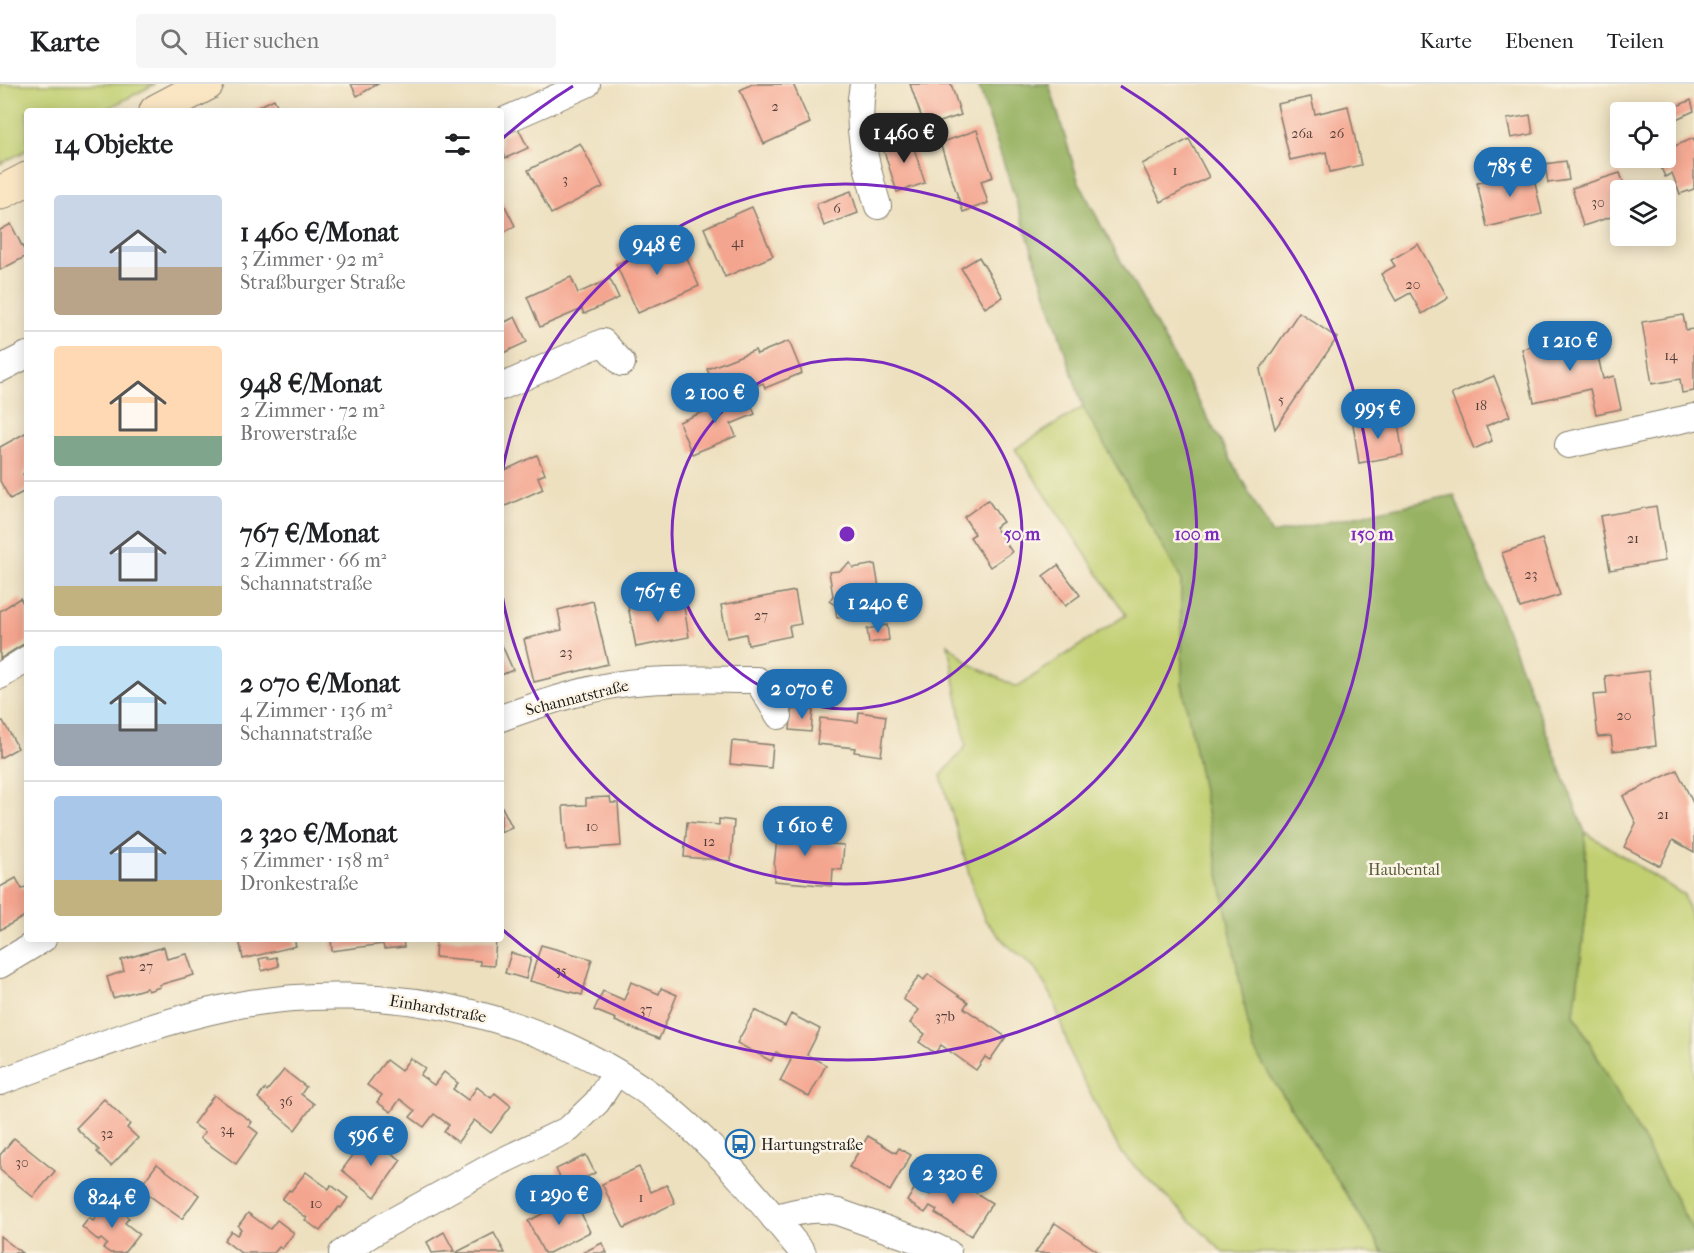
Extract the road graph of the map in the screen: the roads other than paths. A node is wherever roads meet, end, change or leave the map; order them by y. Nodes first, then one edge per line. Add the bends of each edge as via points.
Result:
1 (207, 84) edge
2 (587, 84) edge
3 (863, 84) edge
4 (162, 108) edge
5 (504, 121) edge
6 (24, 180) edge
7 (0, 193) edge
8 (878, 206) dead end
9 (24, 357) edge
10 (622, 363) dead end
11 (0, 369) edge
12 (504, 386) edge
13 (1694, 417) edge
14 (1568, 445) dead end
15 (24, 661) edge
16 (0, 676) edge
17 (779, 716) dead end
18 (504, 717) edge
19 (38, 942) edge
20 (0, 965) edge
21 (616, 1073) junction
22 (0, 1082) edge
23 (774, 1218) junction
24 (342, 1253) edge
25 (803, 1253) edge
26 (948, 1253) edge

1 - 4 main road
2 - 5 street
3 - 8 street via 860,132
6 - 7 main road
9 - 11 street
10 - 12 street via 603,342
13 - 14 street
15 - 16 street
17 - 18 street, Schannatstraße via 757,680 689,680 612,685 549,700
19 - 20 street
21 - 22 street, Einhardstraße via 574,1050 488,1016 418,1002 344,996 268,1001 195,1015
21 - 23 street, Einhardstraße via 688,1125
21 - 24 street via 597,1102 569,1129 496,1164
23 - 25 street, Einhardstraße
23 - 26 street via 822,1208

